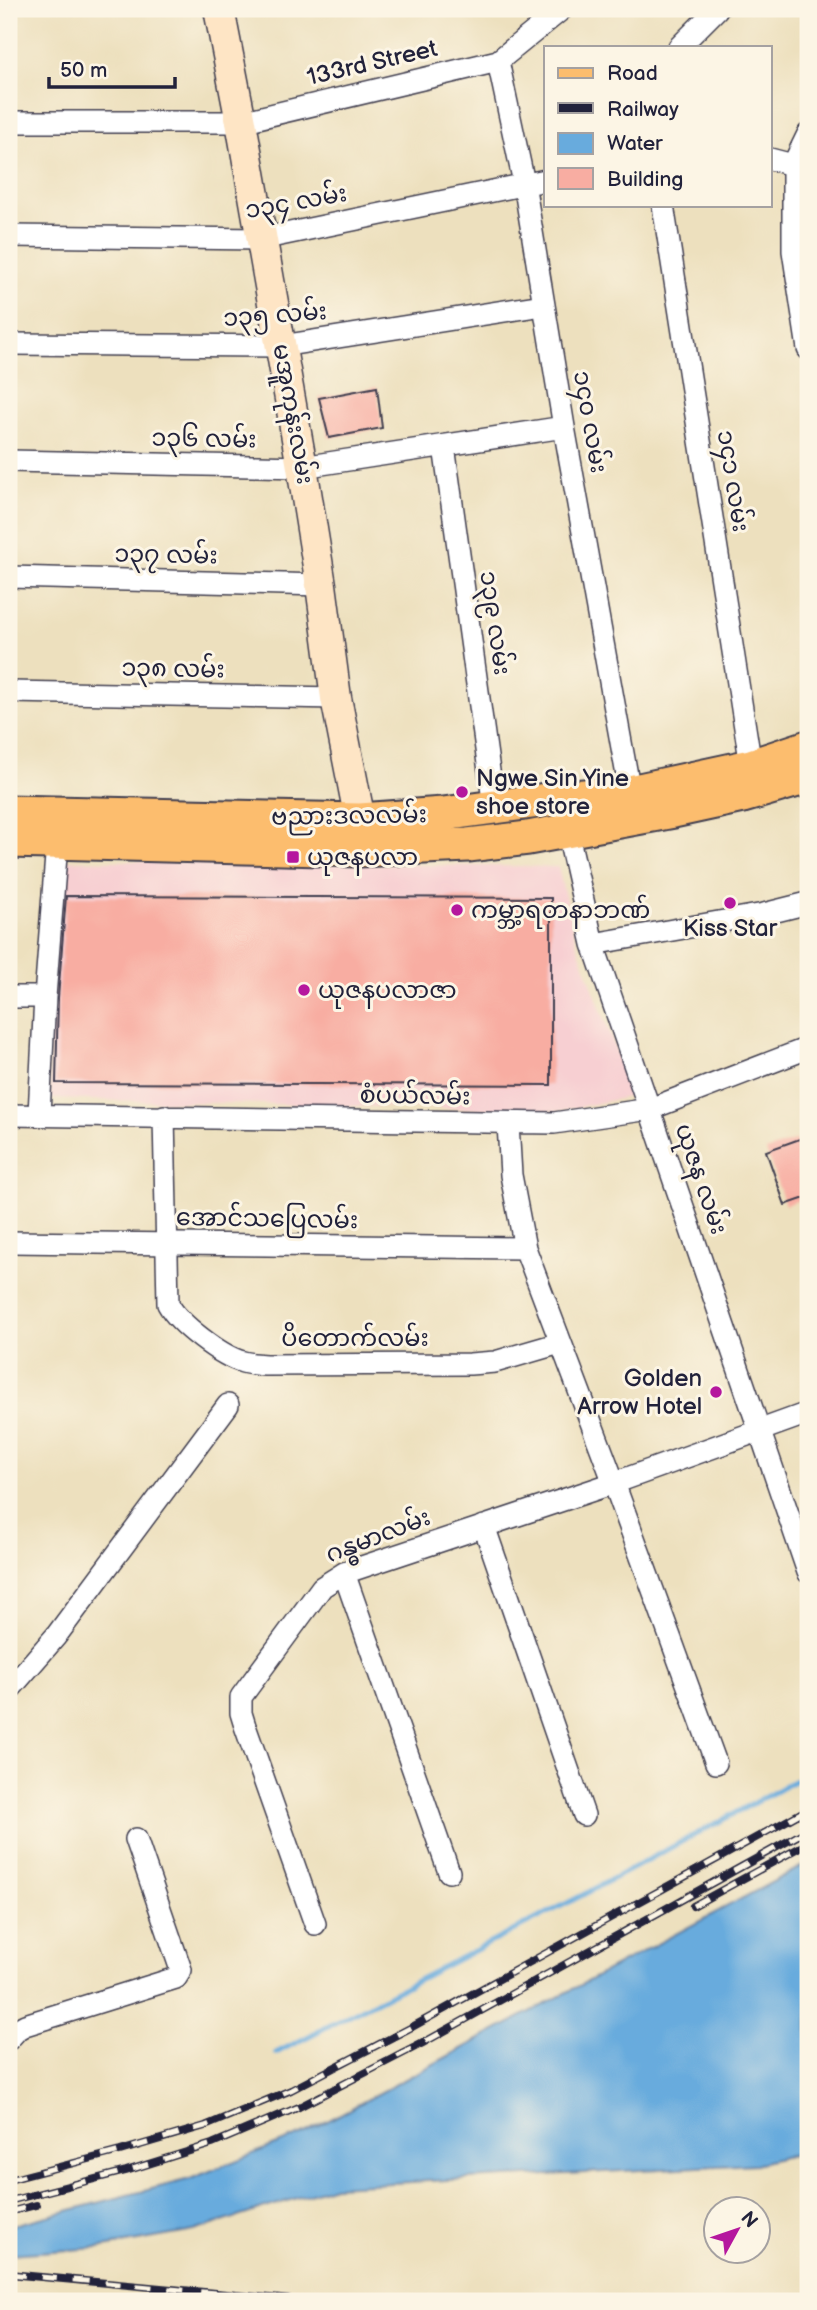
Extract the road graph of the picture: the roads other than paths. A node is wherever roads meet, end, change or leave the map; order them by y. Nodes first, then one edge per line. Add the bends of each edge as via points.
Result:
1 (219, 9) edge
2 (562, 9) edge
3 (718, 9) edge
4 (680, 46) edge
5 (498, 61) junction
6 (9, 122) edge
7 (241, 122) junction
8 (808, 134) edge
9 (772, 160) edge
10 (793, 165) junction
11 (544, 180) edge
12 (524, 183) junction
13 (663, 206) edge
14 (9, 236) edge
15 (261, 239) junction
16 (801, 251) edge
17 (543, 305) junction
18 (9, 344) edge
19 (281, 346) junction
20 (808, 349) edge
21 (564, 427) junction
22 (444, 446) junction
23 (9, 461) edge
24 (302, 467) junction
25 (9, 577) edge
26 (321, 585) junction
27 (9, 692) edge
28 (336, 698) junction
29 (808, 747) edge
30 (751, 766) junction
31 (808, 777) edge
32 (630, 792) junction
33 (494, 807) junction
34 (9, 812) edge
35 (564, 814) junction
36 (360, 820) junction
37 (58, 827) junction
38 (9, 841) edge
39 (808, 903) edge
40 (593, 944) junction
41 (9, 997) edge
42 (45, 997) junction
43 (808, 1049) edge
44 (650, 1109) junction
45 (40, 1114) junction
46 (9, 1115) edge
47 (164, 1116) junction
48 (508, 1124) junction
49 (9, 1242) edge
50 (166, 1244) junction
51 (525, 1248) junction
52 (560, 1343) junction
53 (228, 1405) dead end
54 (808, 1413) edge
55 (759, 1429) junction
56 (614, 1483) junction
57 (484, 1526) junction
58 (808, 1572) edge
59 (344, 1573) junction
60 (9, 1690) edge
61 (716, 1763) dead end
62 (584, 1815) dead end
63 (136, 1839) dead end
64 (449, 1872) dead end
65 (315, 1924) dead end
66 (9, 2039) edge

1 - 7 street, မအူကုန်းလမ်း
2 - 5 street, 133rd Street
3 - 4 street
5 - 7 street, 133rd Street
5 - 12 street, ၁၄၀ လမ်း
6 - 7 street, 133rd Street
7 - 15 street, မအူကုန်းလမ်း
8 - 10 street
9 - 10 street
10 - 16 street
11 - 12 street, ၁၃၄ လမ်း
12 - 15 street, ၁၃၄ လမ်း
12 - 17 street, ၁၄၀ လမ်း
13 - 30 street, ၁၄၁ လမ်း
14 - 15 street, ၁၃၄ လမ်း
15 - 19 street, မအူကုန်းလမ်း
16 - 20 street
17 - 19 street, ၁၃၅ လမ်း
17 - 21 street, ၁၄၀ လမ်း
18 - 19 street, ၁၃၅ လမ်း
19 - 24 street, မအူကုန်းလမ်း
21 - 22 street, ၁၃၆ လမ်း
21 - 32 street, ၁၄၀ လမ်း
22 - 24 street, ၁၃၆ လမ်း
22 - 33 street, ၁၃၉ လမ်း
23 - 24 street, ၁၃၆ လမ်း
24 - 26 street, မအူကုန်းလမ်း
25 - 26 street, ၁၃၇ လမ်း
26 - 28 street, မအူကုန်းလမ်း
27 - 28 street, ၁၃၈ လမ်း
28 - 36 street, မအူကုန်းလမ်း
29 - 30 main road, ဗညားဒလလမ်း
30 - 32 main road, ဗညားဒလလမ်း
31 - 35 main road, ဗညားဒလလမ်း via 743,796
32 - 35 main road, ဗညားဒလလမ်း
33 - 35 main road, ဗညားဒလလမ်း
33 - 36 main road, ဗညားဒလလမ်း
34 - 37 main road, ဗညားဒလလမ်း
35 - 37 main road, ဗညားဒလလမ်း via 528,838 359,850
35 - 40 street, ယုဇန လမ်း
36 - 37 main road, ဗညားဒလလမ်း
37 - 38 main road, ဗညားဒလလမ်း
37 - 42 street
39 - 40 street
40 - 44 street, ယုဇန လမ်း
41 - 42 street
42 - 45 street
43 - 44 street, စံပယ်လမ်း
44 - 48 street, စံပယ်လမ်း via 577,1121
44 - 55 street, ယုဇန လမ်း
45 - 46 street, စံပယ်လမ်း
45 - 47 street, စံပယ်လမ်း
47 - 48 street, စံပယ်လမ်း
47 - 50 street
48 - 51 street via 511,1175
49 - 50 street, အောင်သပြေလမ်း
50 - 51 street, အောင်သပြေလမ်း
50 - 52 street, ပိတောက်လမ်း via 168,1304 173,1314 201,1339 240,1362 470,1364 495,1362
51 - 52 street
52 - 56 street
53 - 60 street via 56,1636
54 - 55 street, ဂန္ဓမာလမ်း
55 - 56 street, ဂန္ဓမာလမ်း
55 - 58 street, ယုဇန လမ်း
56 - 57 street, ဂန္ဓမာလမ်း
56 - 61 street
57 - 59 street, ဂန္ဓမာလမ်း
57 - 62 street
59 - 64 street
59 - 65 street, ဂန္ဓမာလမ်း via 321,1587 241,1698 245,1726
63 - 66 street via 181,1970 176,1978 25,2025

